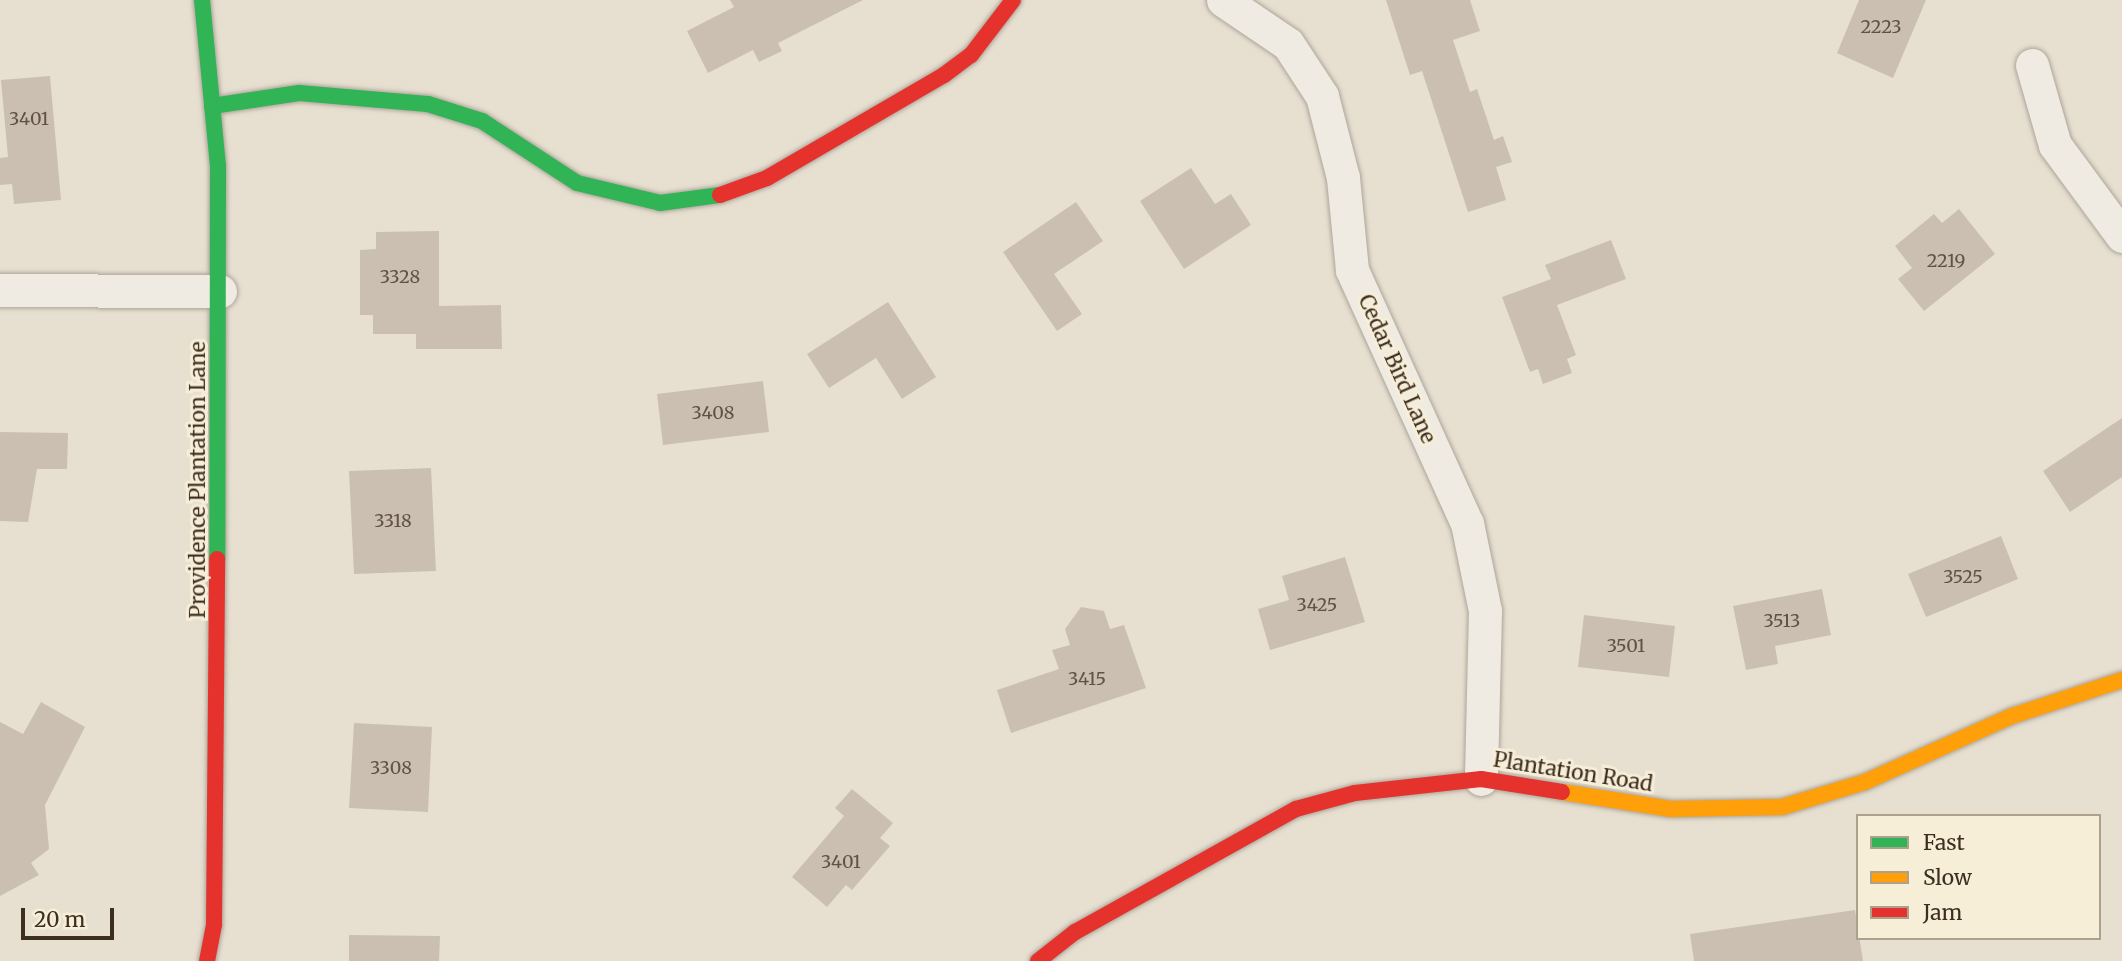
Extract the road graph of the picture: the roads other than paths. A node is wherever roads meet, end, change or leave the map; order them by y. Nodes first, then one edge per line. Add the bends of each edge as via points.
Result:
1 (202, 0) edge
2 (1013, 0) edge
3 (1223, 0) edge
4 (2032, 65) dead end
5 (212, 106) junction
6 (2122, 236) edge
7 (0, 290) edge
8 (220, 291) junction
9 (2122, 680) edge
10 (1481, 779) junction
11 (207, 961) edge
12 (1038, 961) edge

1 - 5 street, Providence Plantation Lane
2 - 5 street via 971,55 944,75 767,178 711,198 660,203 577,183 482,121 428,104 299,93
3 - 10 street, Cedar Bird Lane via 1288,44 1322,96 1343,178 1352,270 1467,523 1485,611
4 - 6 street via 2055,145
5 - 8 street, Providence Plantation Lane
7 - 8 street
8 - 11 street, Providence Plantation Lane via 214,924
9 - 10 street, Plantation Road via 2012,716 1865,782 1782,807 1671,808
10 - 12 street, Plantation Road via 1404,783 1296,809 1075,932

